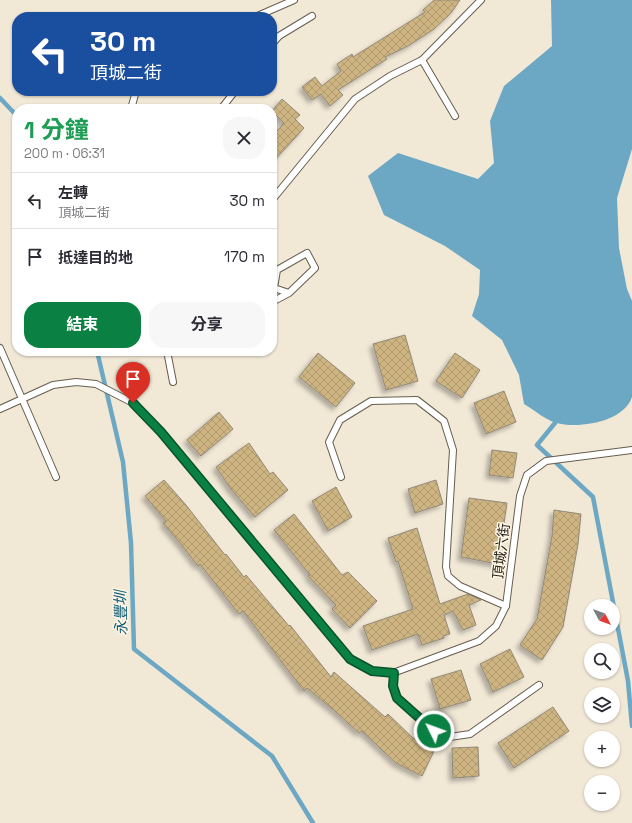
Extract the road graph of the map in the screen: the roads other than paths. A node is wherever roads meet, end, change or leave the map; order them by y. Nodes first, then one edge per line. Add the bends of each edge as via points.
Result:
1 (294, 0) edge
2 (480, 0) edge
3 (266, 12) edge
4 (312, 16) dead end
5 (277, 37) edge
6 (422, 60) junction
7 (231, 96) edge
8 (225, 104) edge
9 (455, 116) dead end
10 (277, 194) edge
11 (277, 268) edge
12 (277, 289) edge
13 (289, 293) junction
14 (277, 299) edge
15 (0, 348) edge
16 (168, 356) edge
17 (173, 382) dead end
18 (23, 398) junction
19 (0, 409) edge
20 (632, 450) edge
21 (56, 477) dead end
22 (340, 477) dead end
23 (506, 606) junction
24 (394, 673) junction
25 (539, 685) dead end

1 - 3 lane
2 - 6 lane
4 - 5 lane
6 - 9 lane
6 - 10 lane via 390,76 355,99
7 - 8 lane
11 - 13 lane via 307,253 315,268
12 - 13 lane
13 - 14 lane
15 - 18 lane
16 - 17 lane
18 - 19 lane
18 - 21 lane
18 - 24 lane via 53,385 76,382 96,384 133,403 166,438 350,659 372,671
20 - 23 lane, 頂城六街 via 546,461 527,475 520,496
22 - 23 lane via 329,442 340,420 371,401 417,400 444,421 453,450 446,567 448,576 460,586
23 - 24 lane, 頂城六街 via 496,626 479,641
24 - 25 lane via 393,686 397,698 434,731 450,736 470,734

